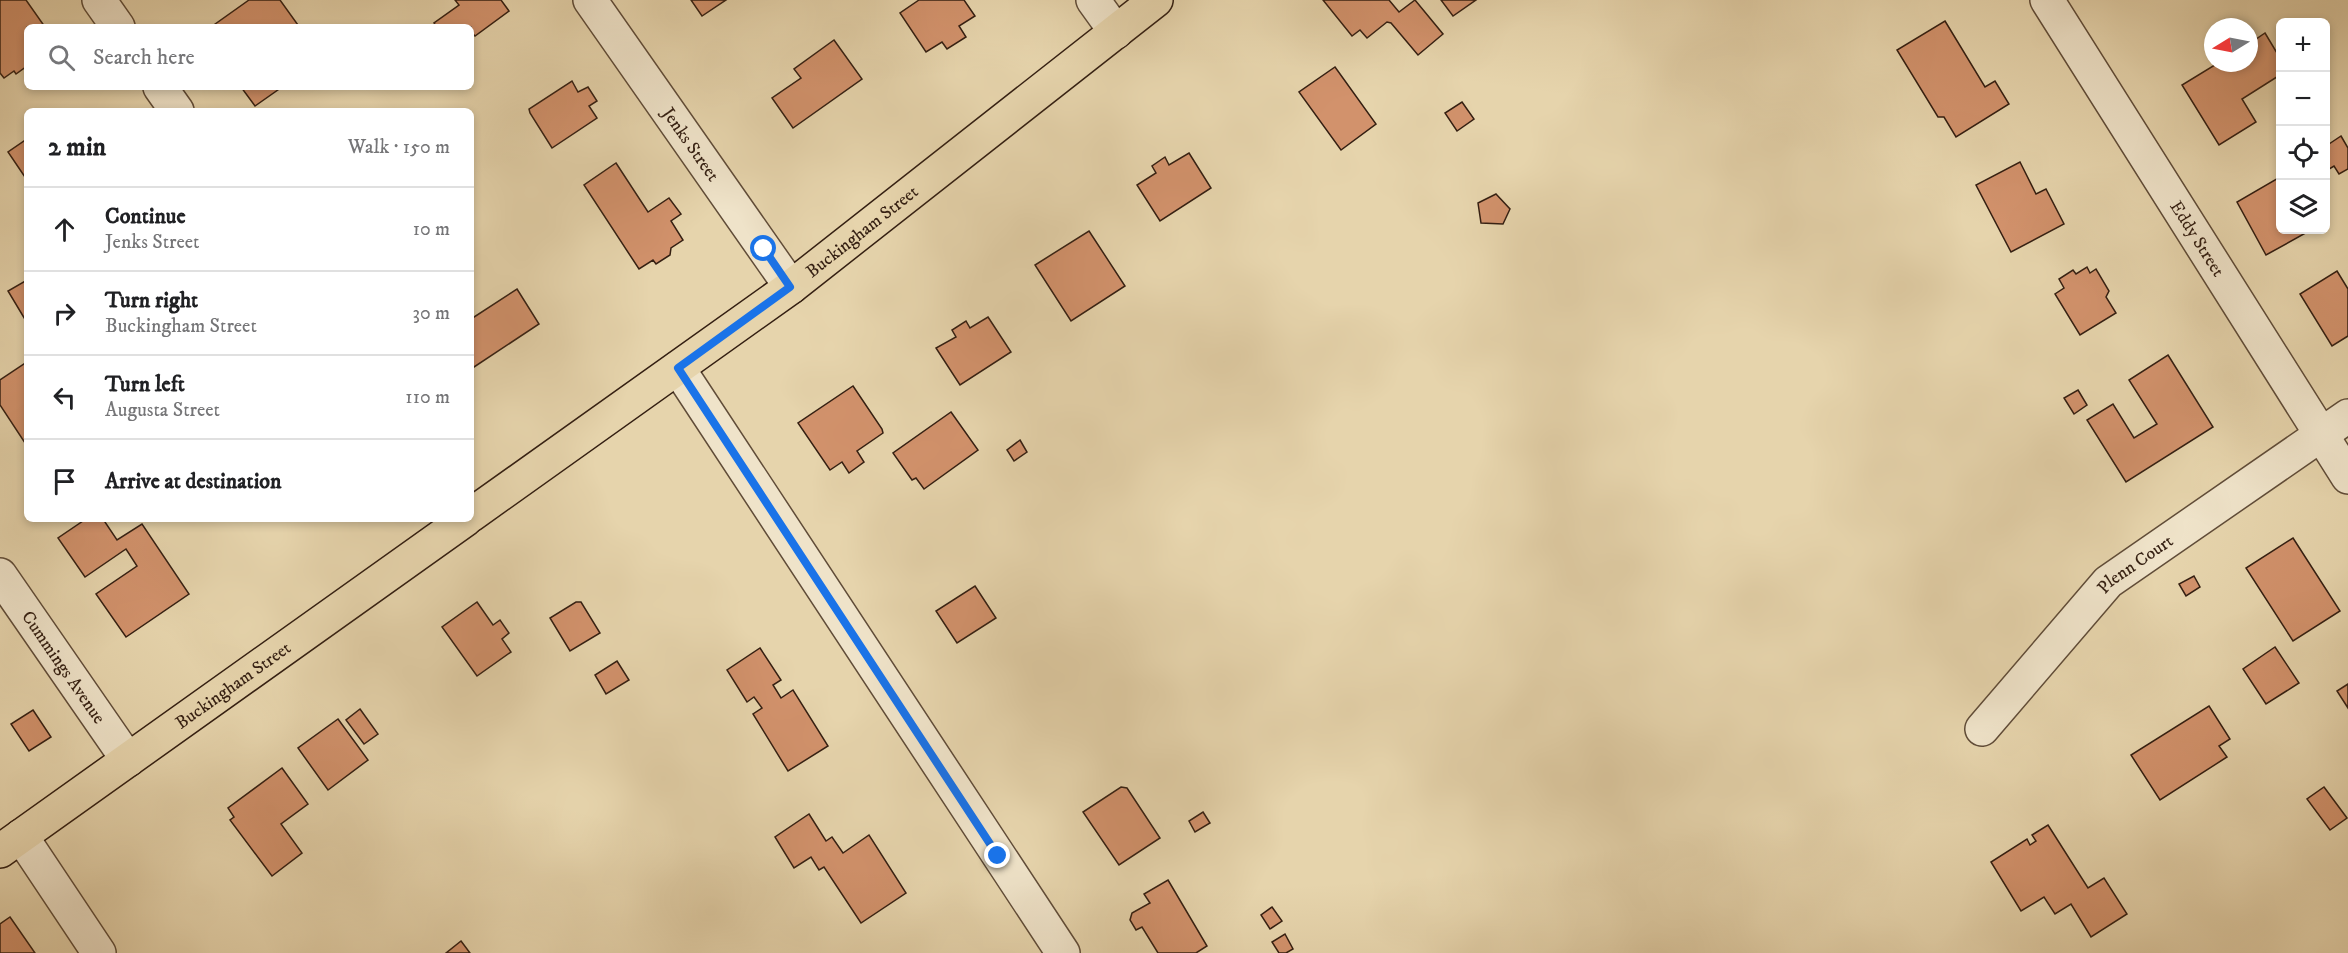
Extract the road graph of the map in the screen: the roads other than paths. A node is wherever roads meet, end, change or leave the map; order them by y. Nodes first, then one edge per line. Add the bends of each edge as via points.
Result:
1 (99, 0) edge
2 (590, 0) edge
3 (1093, 0) edge
4 (1156, 0) edge
5 (2047, 0) edge
6 (116, 24) edge
7 (1116, 32) junction
8 (162, 90) edge
9 (175, 108) edge
10 (790, 287) junction
11 (678, 368) junction
12 (2348, 416) edge
13 (2321, 433) junction
14 (2348, 477) edge
15 (474, 513) edge
16 (462, 522) edge
17 (0, 575) edge
18 (1982, 729) dead end
19 (128, 760) junction
20 (11, 843) edge
21 (99, 953) edge
22 (1063, 953) edge

1 - 6 street
2 - 10 street, Jenks Street
3 - 7 street
4 - 7 main road, Buckingham Street
5 - 13 street, Eddy Street
7 - 10 main road, Buckingham Street
8 - 9 street
10 - 11 main road, Buckingham Street
11 - 15 main road, Buckingham Street
11 - 22 street
12 - 13 street, Plenn Court
13 - 14 street, Eddy Street
13 - 18 street, Plenn Court via 2108,582
16 - 19 main road, Buckingham Street
17 - 19 street, Cummings Avenue
19 - 20 main road, Buckingham Street
20 - 21 street

